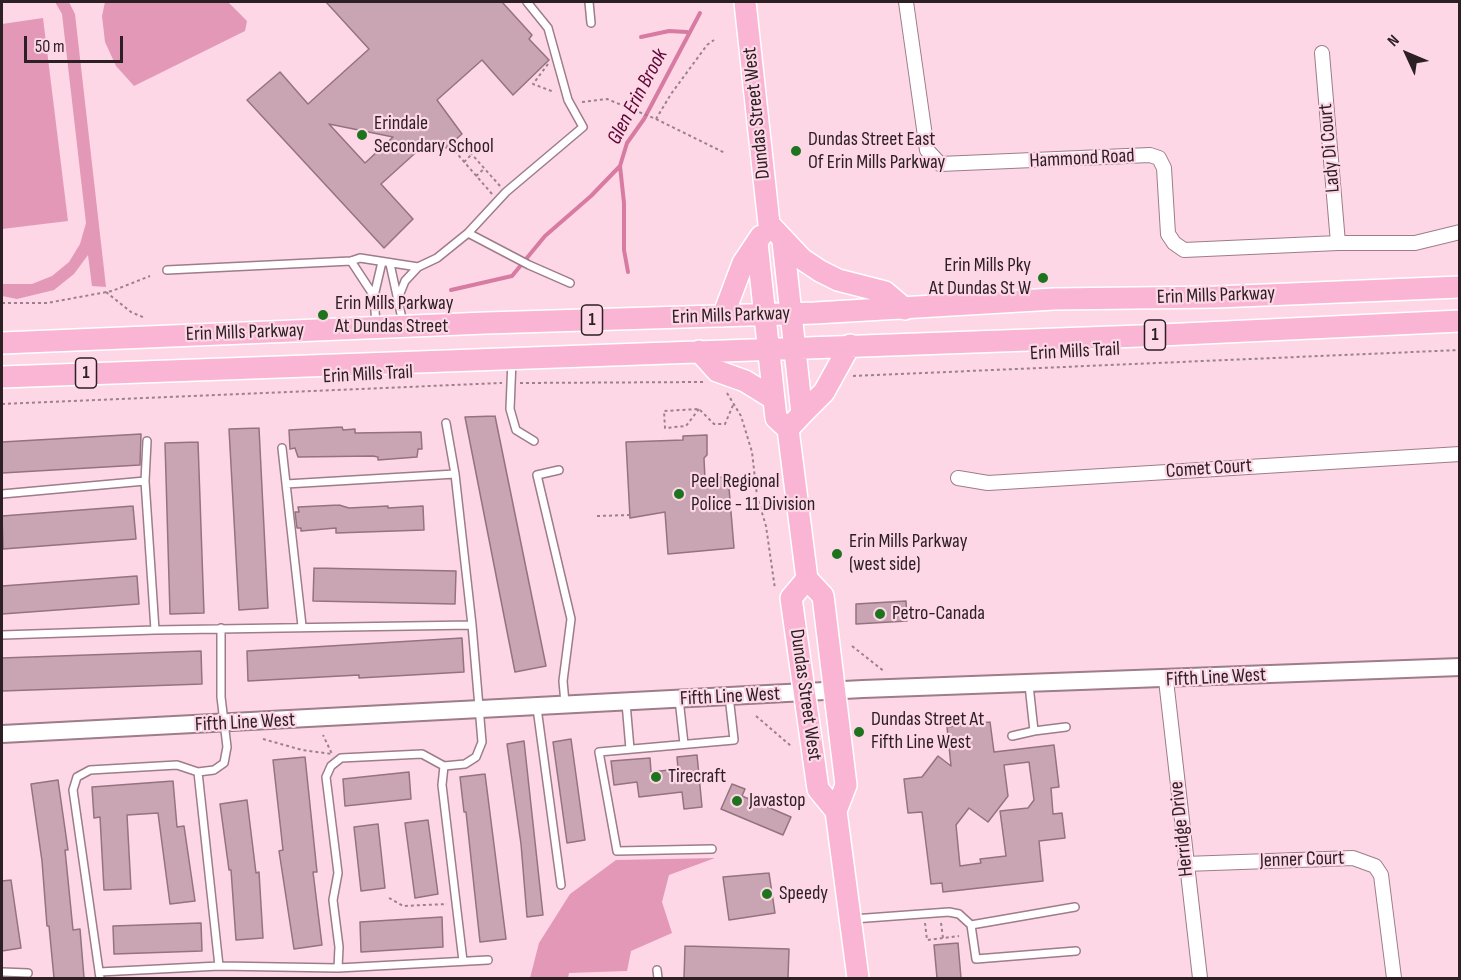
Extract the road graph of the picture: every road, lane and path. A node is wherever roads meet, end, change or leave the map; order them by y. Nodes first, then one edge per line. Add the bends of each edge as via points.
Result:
1 (527, 2) edge
2 (589, 2) edge
3 (745, 2) edge
4 (906, 2) edge
5 (591, 23) dead end
6 (714, 40) dead end
7 (1322, 54) dead end
8 (641, 113) dead end
9 (656, 119) junction
10 (725, 153) dead end
11 (472, 154) junction
12 (464, 162) junction
13 (485, 168) junction
14 (476, 176) junction
15 (506, 192) junction
16 (498, 200) junction
17 (769, 224) junction
18 (1460, 232) edge
19 (468, 233) junction
20 (783, 241) junction
21 (757, 243) junction
22 (1338, 243) junction
23 (351, 261) junction
24 (386, 263) junction
25 (418, 267) junction
26 (168, 270) dead end
27 (150, 276) dead end
28 (570, 283) dead end
29 (1460, 287) edge
30 (106, 292) junction
31 (375, 296) junction
32 (399, 296) junction
33 (2, 303) edge
34 (904, 309) junction
35 (791, 314) junction
36 (765, 315) junction
37 (723, 316) junction
38 (145, 318) dead end
39 (1460, 321) edge
40 (404, 326) junction
41 (376, 327) junction
42 (2, 343) edge
43 (850, 345) junction
44 (795, 346) junction
45 (769, 347) junction
46 (1460, 350) edge
47 (699, 351) junction
48 (512, 358) junction
49 (2, 376) edge
50 (849, 376) dead end
51 (511, 383) junction
52 (707, 383) dead end
53 (724, 391) dead end
54 (774, 399) junction
55 (734, 403) junction
56 (2, 404) edge
57 (699, 409) junction
58 (795, 422) junction
59 (446, 423) dead end
60 (147, 441) dead end
61 (534, 441) dead end
62 (282, 448) dead end
63 (1460, 454) edge
64 (560, 470) dead end
65 (455, 474) junction
66 (958, 478) dead end
67 (145, 481) junction
68 (286, 484) junction
69 (2, 495) edge
70 (630, 515) dead end
71 (597, 516) dead end
72 (807, 579) junction
73 (776, 596) dead end
74 (472, 625) junction
75 (302, 626) junction
76 (221, 628) junction
77 (155, 630) junction
78 (2, 635) edge
79 (852, 646) dead end
80 (1460, 667) edge
81 (887, 674) dead end
82 (1166, 680) junction
83 (1029, 685) junction
84 (834, 691) junction
85 (804, 692) junction
86 (729, 696) junction
87 (679, 699) junction
88 (626, 703) junction
89 (566, 706) junction
90 (537, 708) junction
91 (480, 710) junction
92 (756, 716) dead end
93 (223, 723) junction
94 (1066, 727) dead end
95 (1034, 730) junction
96 (2, 734) edge
97 (323, 735) dead end
98 (1012, 736) dead end
99 (263, 739) dead end
100 (684, 744) junction
101 (791, 746) dead end
102 (630, 749) junction
103 (444, 766) junction
104 (198, 772) junction
105 (836, 811) junction
106 (712, 849) dead end
107 (1185, 864) junction
108 (561, 885) dead end
109 (389, 898) dead end
110 (456, 904) junction
111 (1075, 907) dead end
112 (940, 912) junction
113 (924, 914) junction
114 (850, 919) junction
115 (971, 925) junction
116 (959, 936) dead end
117 (943, 938) junction
118 (1076, 951) dead end
119 (488, 960) dead end
120 (463, 961) junction
121 (219, 966) junction
122 (338, 968) junction
123 (657, 970) dead end
124 (2, 972) edge
125 (28, 973) dead end
126 (99, 975) edge
127 (658, 978) edge
128 (858, 978) edge
129 (1200, 978) edge
130 (1394, 978) edge

1 - 15 lane via 548,28 568,100 583,127
2 - 5 lane
3 - 17 main road, Dundas Street West
4 - 22 street, Hammond Road via 927,150 940,164 1150,155 1159,158 1164,168 1168,234 1184,250
6 - 9 path
7 - 22 street, Lady Di Court
8 - 9 path
9 - 10 path
11 - 12 path
11 - 12 path via 461,142 453,149
11 - 13 path
12 - 14 path
13 - 14 path
13 - 15 path
14 - 16 path
15 - 16 lane
16 - 19 lane
17 - 20 main road
17 - 21 main road
18 - 22 street, Hammond Road via 1415,243
19 - 25 lane via 437,258
19 - 28 lane
20 - 34 main road via 828,276 885,292
20 - 35 main road, Dundas Street West
21 - 36 main road, Dundas Street West
21 - 37 main road via 743,263
23 - 24 lane via 360,258
23 - 26 lane
23 - 31 lane
24 - 25 lane
24 - 31 lane
24 - 32 lane
25 - 32 lane via 405,281
27 - 30 path
29 - 34 main road, Erin Mills Parkway / 1 via 1066,299
30 - 33 path via 47,303
30 - 38 path
31 - 41 lane
32 - 40 lane
34 - 35 main road, Erin Mills Parkway / 1
35 - 36 main road, Erin Mills Parkway / 1
35 - 44 main road, Dundas Street West
36 - 37 main road, Erin Mills Parkway / 1
36 - 45 main road, Dundas Street West
37 - 40 main road, Erin Mills Parkway / 1
39 - 43 main road, Erin Mills Parkway / 1
40 - 41 main road, Erin Mills Parkway / 1
41 - 42 main road, Erin Mills Parkway / 1
43 - 44 main road, Erin Mills Parkway / 1
43 - 58 main road via 824,392
44 - 45 main road, Erin Mills Parkway / 1
44 - 58 main road, Dundas Street West
45 - 47 main road, Erin Mills Parkway / 1
45 - 54 main road, Dundas Street West
46 - 50 path, Erin Mills Trail
47 - 48 main road, Erin Mills Parkway / 1
47 - 54 main road via 717,371 745,381
48 - 49 main road, Erin Mills Parkway / 1
48 - 51 lane
51 - 52 path, Erin Mills Trail
51 - 56 path, Erin Mills Trail
51 - 61 lane via 510,409 516,430
53 - 55 path
54 - 58 main road, Dundas Street West via 776,418
55 - 57 path via 724,424 714,424
55 - 73 path via 752,452
57 - 57 path via 686,426 665,428 664,411
58 - 72 main road, Dundas Street West
59 - 65 lane
60 - 67 lane
62 - 68 lane
63 - 66 street, Comet Court via 988,483
64 - 89 lane via 537,475 571,619 563,681
65 - 68 lane
65 - 74 lane
67 - 69 lane
67 - 77 lane
68 - 75 lane
70 - 71 path
72 - 84 main road, Dundas Street West via 823,596
72 - 85 main road, Dundas Street West via 791,598
74 - 75 lane
74 - 91 lane
75 - 76 lane
76 - 77 lane
76 - 93 lane
77 - 78 lane
79 - 81 path
80 - 82 street, Fifth Line West
82 - 83 street, Fifth Line West
82 - 107 street, Herridge Drive
83 - 84 street, Fifth Line West
83 - 95 lane
84 - 85 street, Fifth Line West
84 - 105 main road, Dundas Street West via 846,785
85 - 86 street, Fifth Line West
85 - 105 main road, Dundas Street West via 818,789
86 - 87 street, Fifth Line West
86 - 100 lane via 734,740
87 - 88 street, Fifth Line West
87 - 100 lane
88 - 89 street, Fifth Line West
88 - 102 lane
89 - 90 street, Fifth Line West
90 - 91 street, Fifth Line West
90 - 108 lane
91 - 93 street, Fifth Line West
91 - 103 lane via 482,742 476,757 465,764
92 - 101 path
93 - 96 street, Fifth Line West
93 - 104 lane via 227,747 224,763 214,770
94 - 95 lane
95 - 98 lane
97 - 99 path via 332,754
100 - 102 lane
102 - 106 lane via 599,752 617,851
103 - 110 lane via 442,785
103 - 122 lane via 422,754 400,753 340,758 331,766 326,777 338,873 333,900
104 - 121 lane
104 - 126 lane via 177,765 90,770 77,777 73,790
105 - 114 main road, Dundas Street West
107 - 129 street, Herridge Drive
107 - 130 street, Jenner Court via 1353,858 1376,866 1381,875
109 - 110 path via 403,906
110 - 120 lane
111 - 115 lane
112 - 113 lane
112 - 115 lane via 959,914
112 - 117 path
113 - 114 lane
113 - 117 path via 927,940
114 - 128 main road, Dundas Street West
115 - 118 lane via 976,958
116 - 117 path
119 - 120 lane
120 - 122 lane
121 - 122 lane
121 - 126 lane
123 - 127 lane
124 - 125 lane

